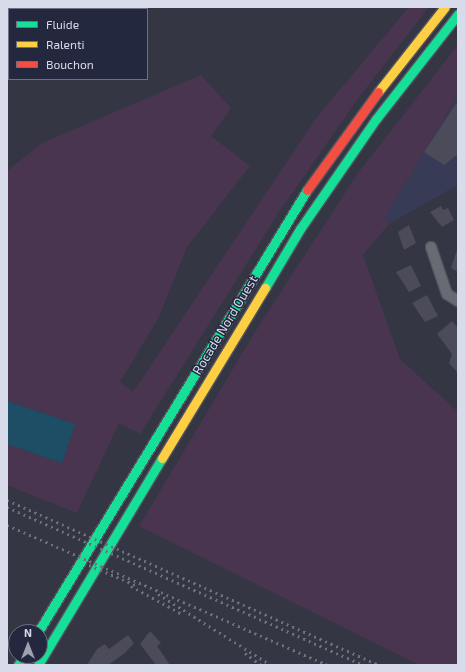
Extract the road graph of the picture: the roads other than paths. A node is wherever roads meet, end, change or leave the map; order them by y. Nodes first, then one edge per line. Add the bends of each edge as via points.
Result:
1 (445, 7) edge
2 (458, 14) edge
3 (431, 247) dead end
4 (458, 301) edge
5 (43, 624) edge
6 (38, 665) edge

1 - 5 highway, Rocade Nord Ouest via 363,111 285,223
2 - 6 highway, Rocade Nord Ouest via 368,130 292,241
3 - 4 street via 447,294

